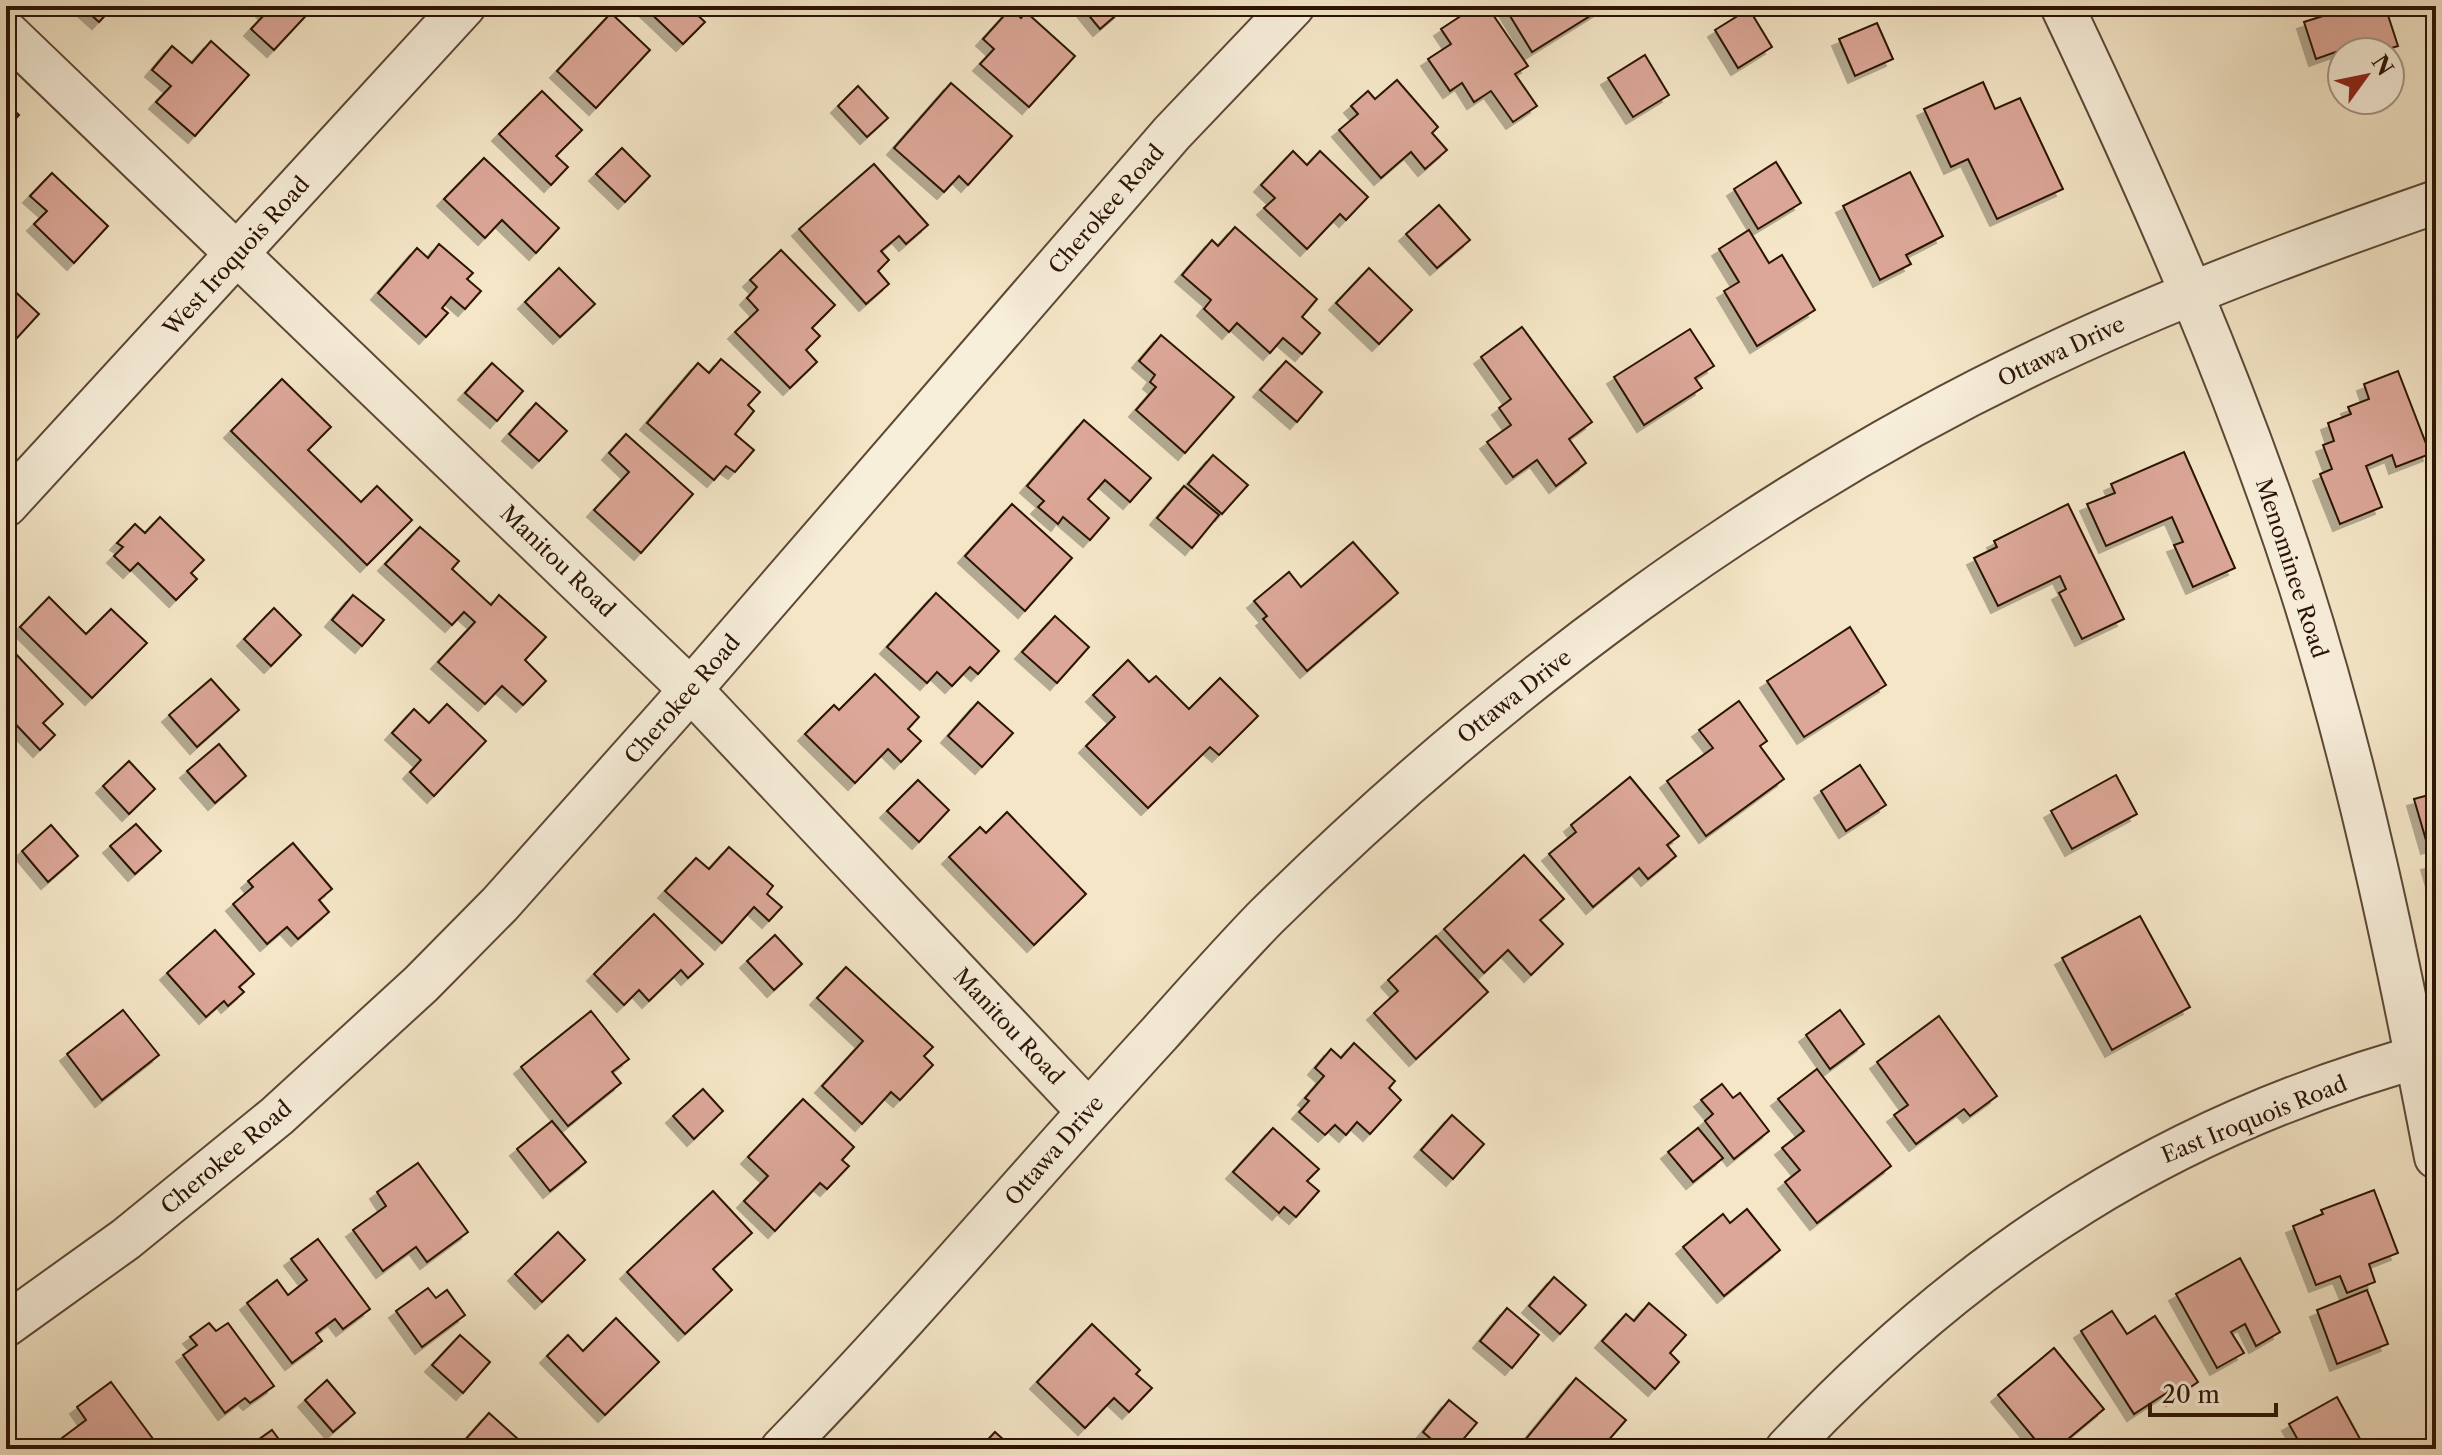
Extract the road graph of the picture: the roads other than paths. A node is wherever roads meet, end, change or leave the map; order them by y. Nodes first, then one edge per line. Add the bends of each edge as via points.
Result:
1 (464, 6) edge
2 (1293, 6) edge
3 (2062, 6) edge
4 (6, 32) edge
5 (2436, 202) edge
6 (239, 253) junction
7 (2191, 293) junction
8 (6, 505) edge
9 (691, 690) junction
10 (2426, 1055) edge
11 (1088, 1111) junction
12 (2436, 1157) edge
13 (6, 1325) edge
14 (782, 1449) edge
15 (1787, 1449) edge

1 - 6 street, West Iroquois Road
2 - 9 street, Cherokee Road via 1172,133
3 - 7 street, Menominee Road
4 - 6 street, Manitou Road
5 - 7 street, Ottawa Drive
6 - 8 street, West Iroquois Road
6 - 9 street, Manitou Road
7 - 10 street, Menominee Road via 2273,506 2326,672
7 - 11 street, Ottawa Drive via 2049,355 1893,438 1744,529 1566,654 1340,845
9 - 11 street, Manitou Road
9 - 13 street, Cherokee Road via 500,904 350,1051 159,1213
10 - 12 street, Menominee Road
10 - 15 street, East Iroquois Road via 2270,1107 2092,1195 1937,1304
11 - 14 street, Ottawa Drive

